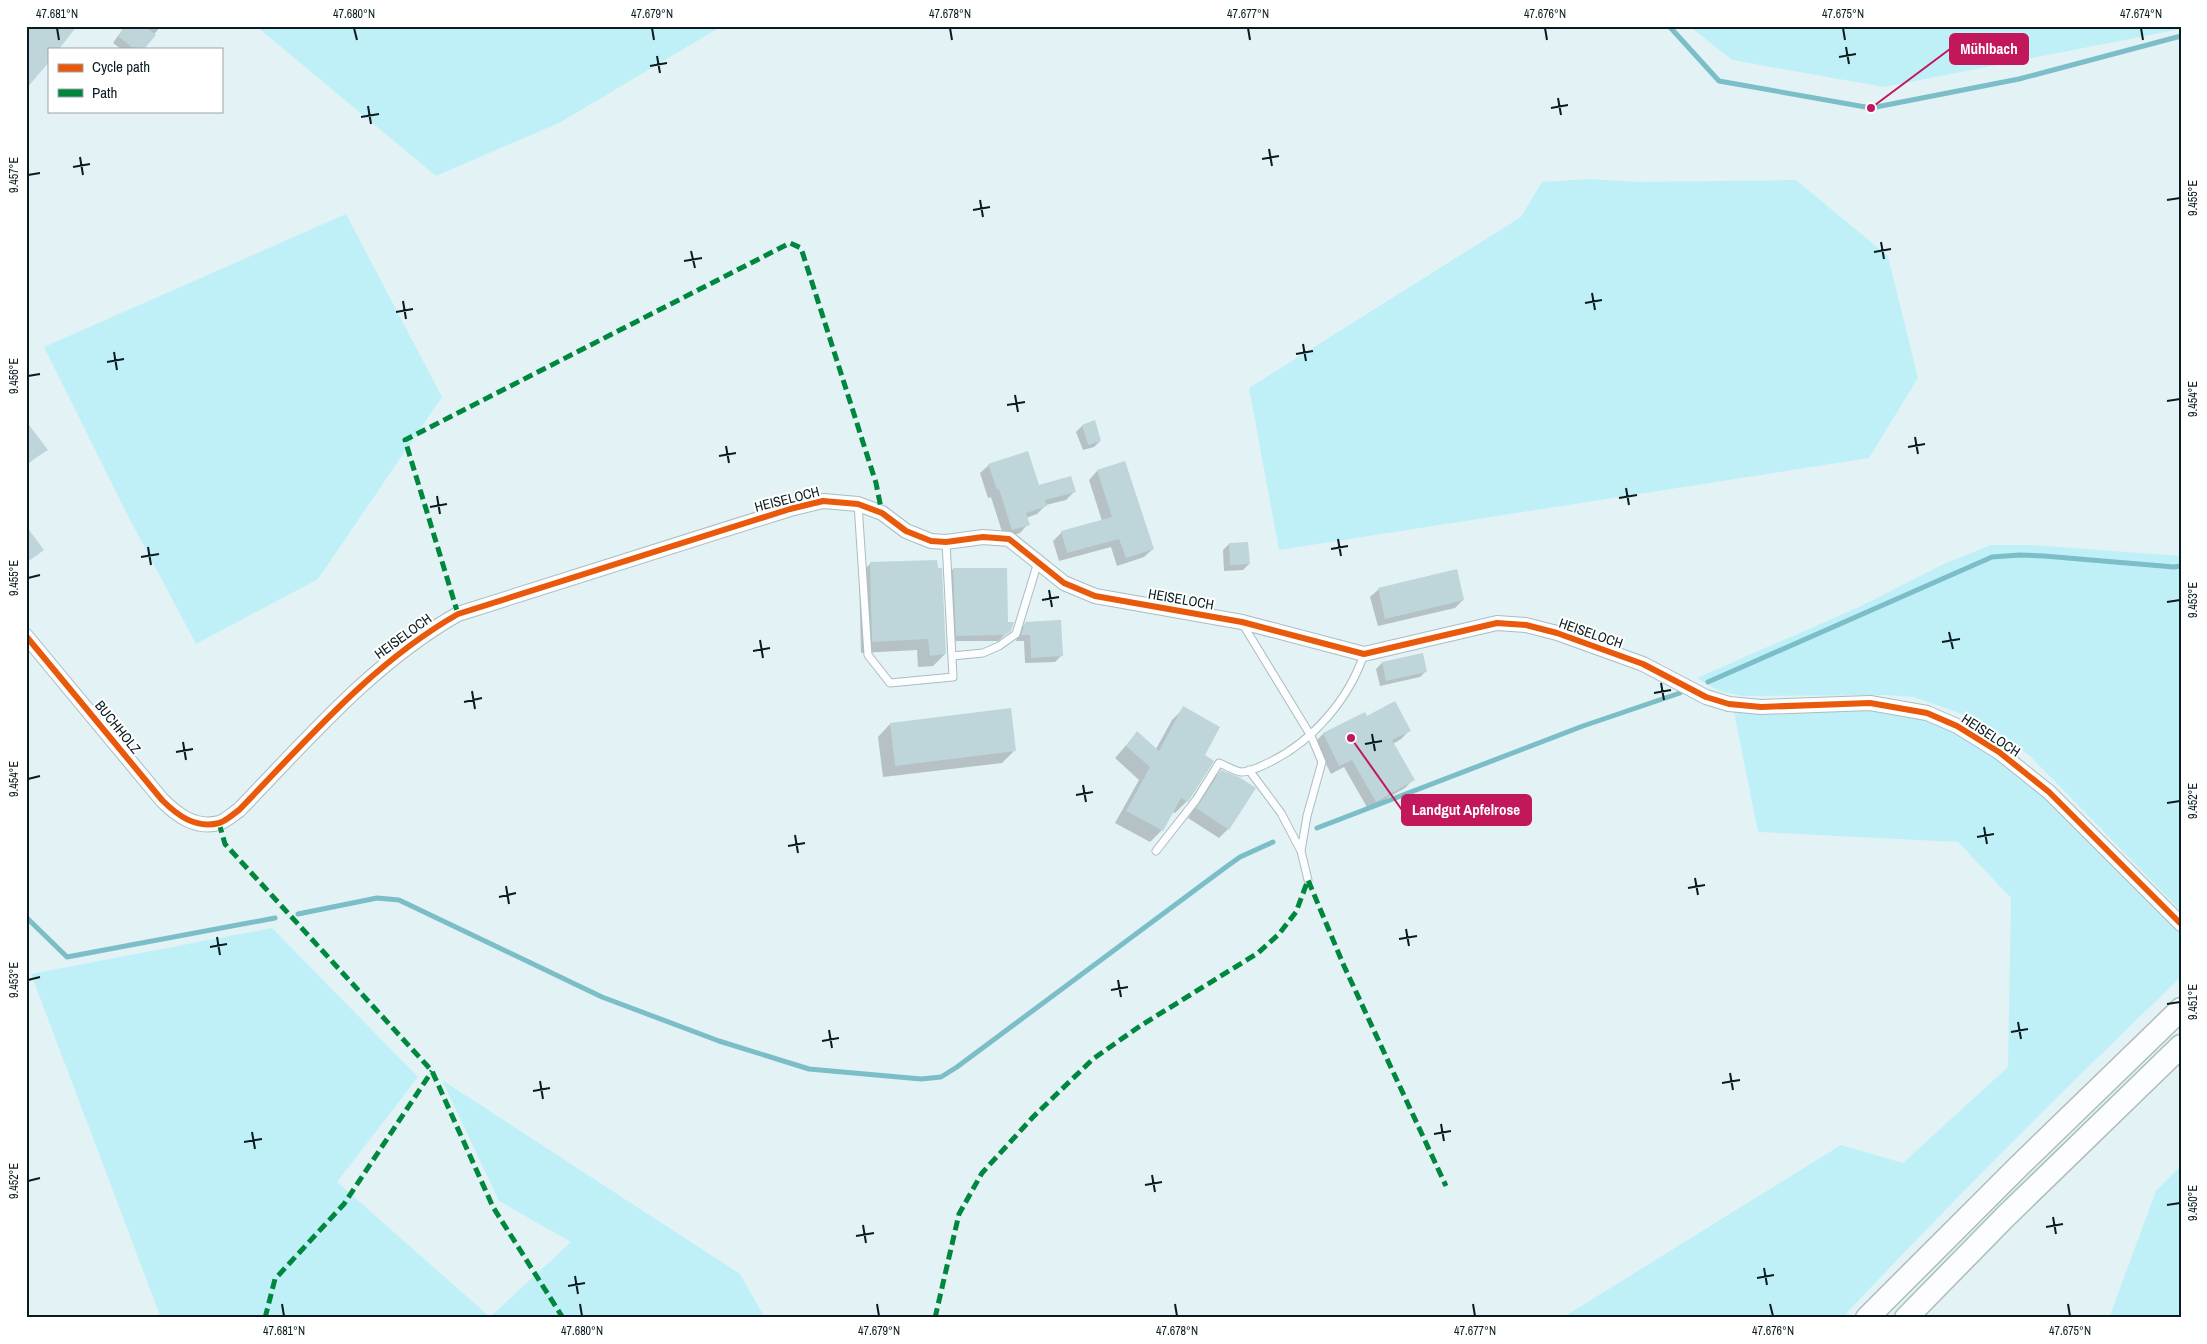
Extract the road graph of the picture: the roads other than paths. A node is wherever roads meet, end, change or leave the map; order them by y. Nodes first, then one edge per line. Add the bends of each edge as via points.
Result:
1 (858, 504) junction
2 (946, 542) junction
3 (1038, 562) junction
4 (1242, 622) junction
5 (26, 636) edge
6 (1364, 654) junction
7 (952, 656) junction
8 (1311, 736) junction
9 (1249, 770) junction
10 (199, 824) joint
11 (1156, 851) dead end
12 (1301, 851) junction
13 (1308, 880) dead end
14 (2181, 924) edge
15 (2181, 1008) edge
16 (2181, 1046) edge
17 (1867, 1318) edge
18 (1906, 1318) edge

1 - 2 street, HEISELOCH via 882,513 906,531 931,541
1 - 7 lane via 868,655 890,683 953,677
1 - 10 street, HEISELOCH via 824,501 790,509 458,614 426,632 347,697 240,810 219,823
2 - 3 street, HEISELOCH via 983,537 1009,539
2 - 7 lane
3 - 4 street, HEISELOCH via 1064,583 1095,596
3 - 7 lane via 1016,634 983,653
4 - 6 street, HEISELOCH
4 - 8 lane
5 - 10 street, BUCHHOLZ via 162,800 180,817
6 - 8 lane via 1359,670
6 - 14 street, HEISELOCH via 1497,623 1526,625 1643,664 1706,697 1729,704 1761,707 1870,703 1927,713 1957,726 1999,752 2050,792
8 - 9 lane via 1290,752
8 - 12 lane via 1322,762
9 - 11 lane via 1241,772 1219,763 1196,800
9 - 12 lane via 1281,813
12 - 13 lane
15 - 17 highway
16 - 18 highway

